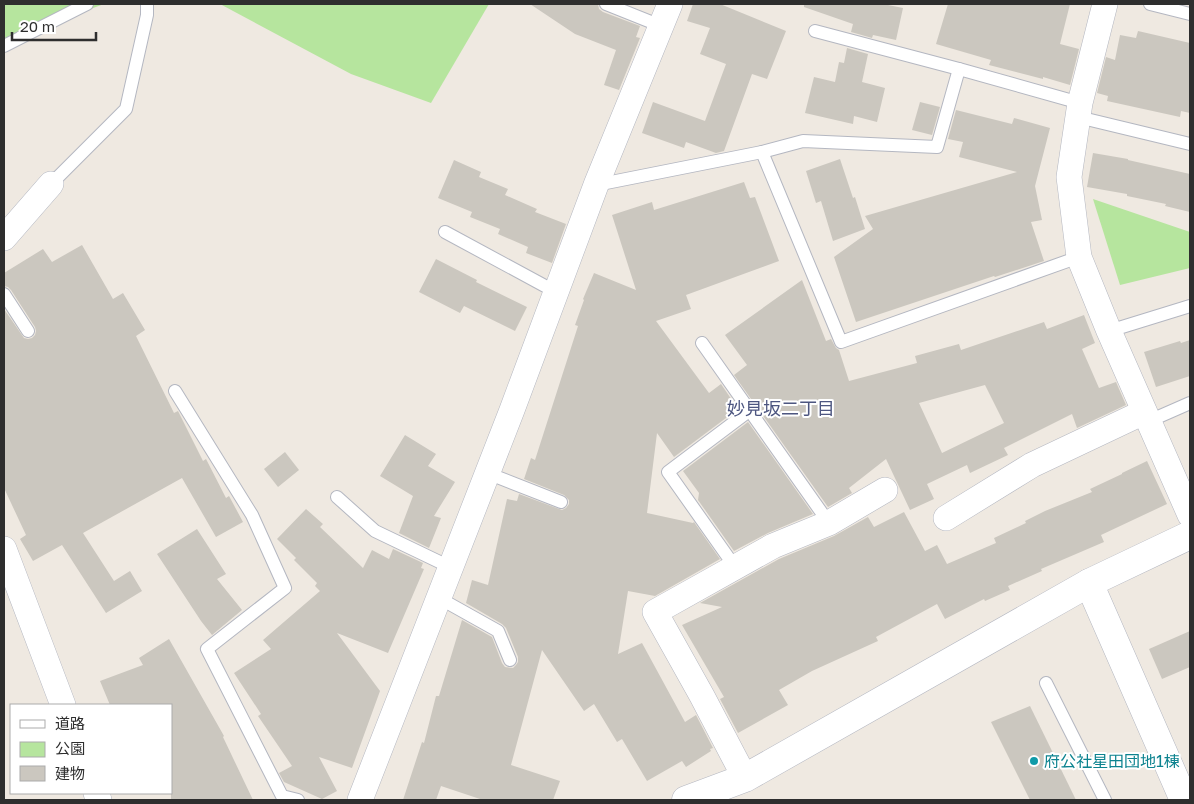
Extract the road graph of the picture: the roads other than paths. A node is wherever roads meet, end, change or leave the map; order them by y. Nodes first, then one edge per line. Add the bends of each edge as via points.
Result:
1 (87, 4) edge
2 (147, 4) edge
3 (606, 4) edge
4 (1105, 4) edge
5 (1150, 4) edge
6 (1190, 14) edge
7 (665, 15) edge
8 (816, 31) dead end
9 (4, 46) edge
10 (959, 69) junction
11 (1079, 110) junction
12 (1190, 144) edge
13 (762, 152) junction
14 (51, 184) joint
15 (596, 185) junction
16 (445, 232) dead end
17 (4, 238) edge
18 (1079, 258) junction
19 (556, 292) junction
20 (4, 294) edge
21 (1190, 306) edge
22 (28, 331) dead end
23 (1109, 331) junction
24 (702, 343) dead end
25 (174, 391) dead end
26 (1190, 404) edge
27 (749, 411) junction
28 (1147, 416) junction
29 (487, 473) junction
30 (885, 490) dead end
31 (337, 497) dead end
32 (561, 502) dead end
33 (1190, 515) edge
34 (946, 518) dead end
35 (829, 523) junction
36 (1190, 535) edge
37 (4, 549) edge
38 (735, 567) junction
39 (450, 568) junction
40 (1089, 583) junction
41 (439, 598) junction
42 (510, 660) dead end
43 (1046, 683) dead end
44 (63, 704) edge
45 (745, 778) junction
46 (298, 800) edge
47 (360, 800) edge
48 (686, 800) edge
49 (1106, 800) edge
50 (1184, 800) edge

1 - 9 lane
2 - 14 lane via 126,109
3 - 7 lane
4 - 11 street
5 - 6 lane
7 - 15 street
8 - 10 lane
10 - 11 lane
10 - 13 lane via 937,148 803,141
11 - 12 lane
11 - 18 street via 1069,177
13 - 15 lane
13 - 18 lane via 841,342
14 - 17 street
15 - 19 street
16 - 19 lane
18 - 23 street
19 - 29 street
20 - 22 lane
21 - 23 lane
23 - 28 street
24 - 27 lane
25 - 46 lane via 252,516 285,588 207,649 282,796
26 - 28 lane
27 - 35 lane
27 - 38 lane via 668,472
28 - 33 street
28 - 34 street via 1032,465
29 - 32 lane
29 - 39 street
30 - 35 street
31 - 39 lane via 374,531
35 - 38 street via 772,546
36 - 40 street
37 - 44 street
38 - 45 street via 655,612
39 - 41 street
40 - 45 street
40 - 50 street
41 - 42 lane via 498,632
41 - 47 street
43 - 49 lane
45 - 48 street

